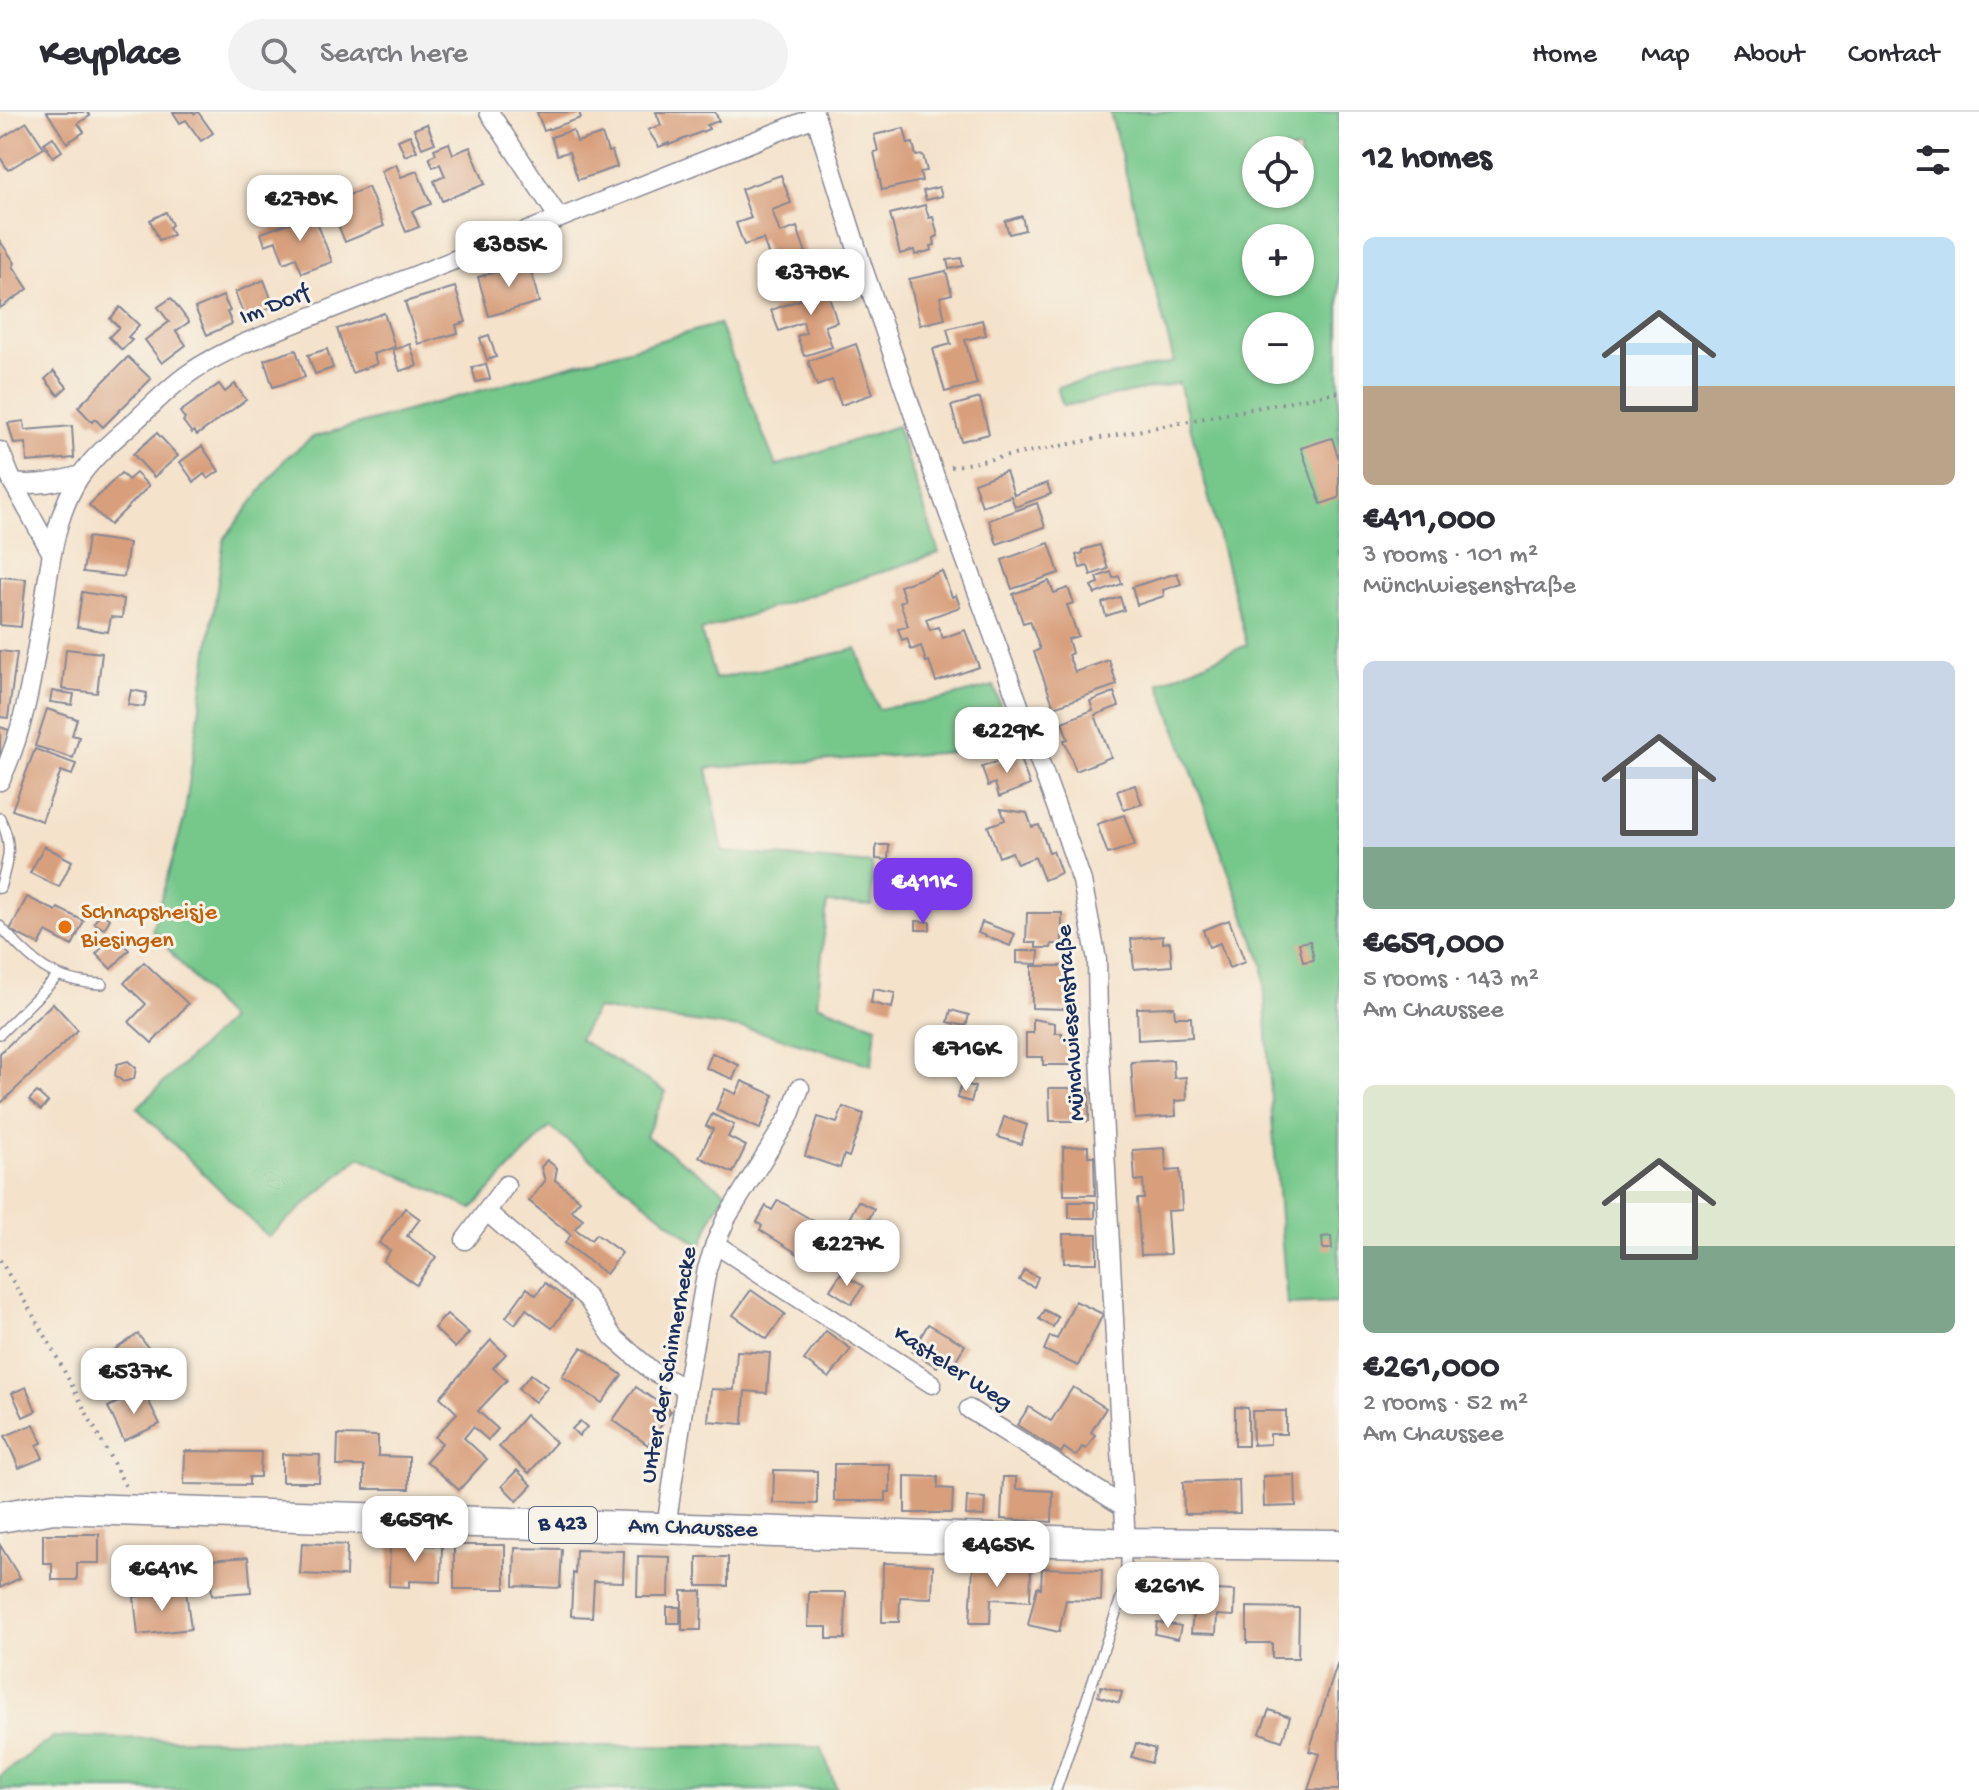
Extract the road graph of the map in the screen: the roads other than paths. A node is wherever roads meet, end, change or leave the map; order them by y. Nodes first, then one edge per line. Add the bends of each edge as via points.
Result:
1 (489, 112) edge
2 (814, 115) edge
3 (559, 218) junction
4 (0, 451) edge
5 (81, 475) junction
6 (13, 483) junction
7 (51, 552) junction
8 (0, 781) edge
9 (0, 818) edge
10 (0, 888) edge
11 (0, 926) edge
12 (58, 976) junction
13 (102, 984) dead end
14 (0, 1034) edge
15 (800, 1088) dead end
16 (506, 1185) dead end
17 (487, 1212) junction
18 (465, 1240) dead end
19 (715, 1244) junction
20 (932, 1384) dead end
21 (686, 1389) junction
22 (969, 1409) dead end
23 (1123, 1506) junction
24 (0, 1517) edge
25 (666, 1528) junction
26 (1126, 1544) junction
27 (1339, 1545) edge
28 (1056, 1790) edge

1 - 3 street
2 - 3 street, Im Dorf
2 - 23 street, Münchwiesenstraße via 933,471 1082,881 1097,960
3 - 5 street, Im Dorf via 216,356 161,396
4 - 6 street
5 - 6 street via 47,484
5 - 7 street, Im Dorf
6 - 7 street
7 - 8 street, Im Dorf via 22,722
9 - 10 lane via 9,856
11 - 12 lane via 37,964
12 - 13 lane
12 - 14 lane
15 - 19 street, Unter der Schinnerhecke via 789,1117
16 - 17 street
17 - 18 street
17 - 21 street via 587,1298 613,1337 652,1371
19 - 20 street, Kasteler Weg
19 - 21 street, Unter der Schinnerhecke
21 - 25 street, Unter der Schinnerhecke
22 - 23 street, Kasteler Weg
23 - 26 street, Münchwiesenstraße
24 - 25 main road, Am Chaussee / B 423 via 54,1508
25 - 26 main road, Am Chaussee / B 423
26 - 27 main road, Am Chaussee / B 423
26 - 28 lane via 1123,1592

